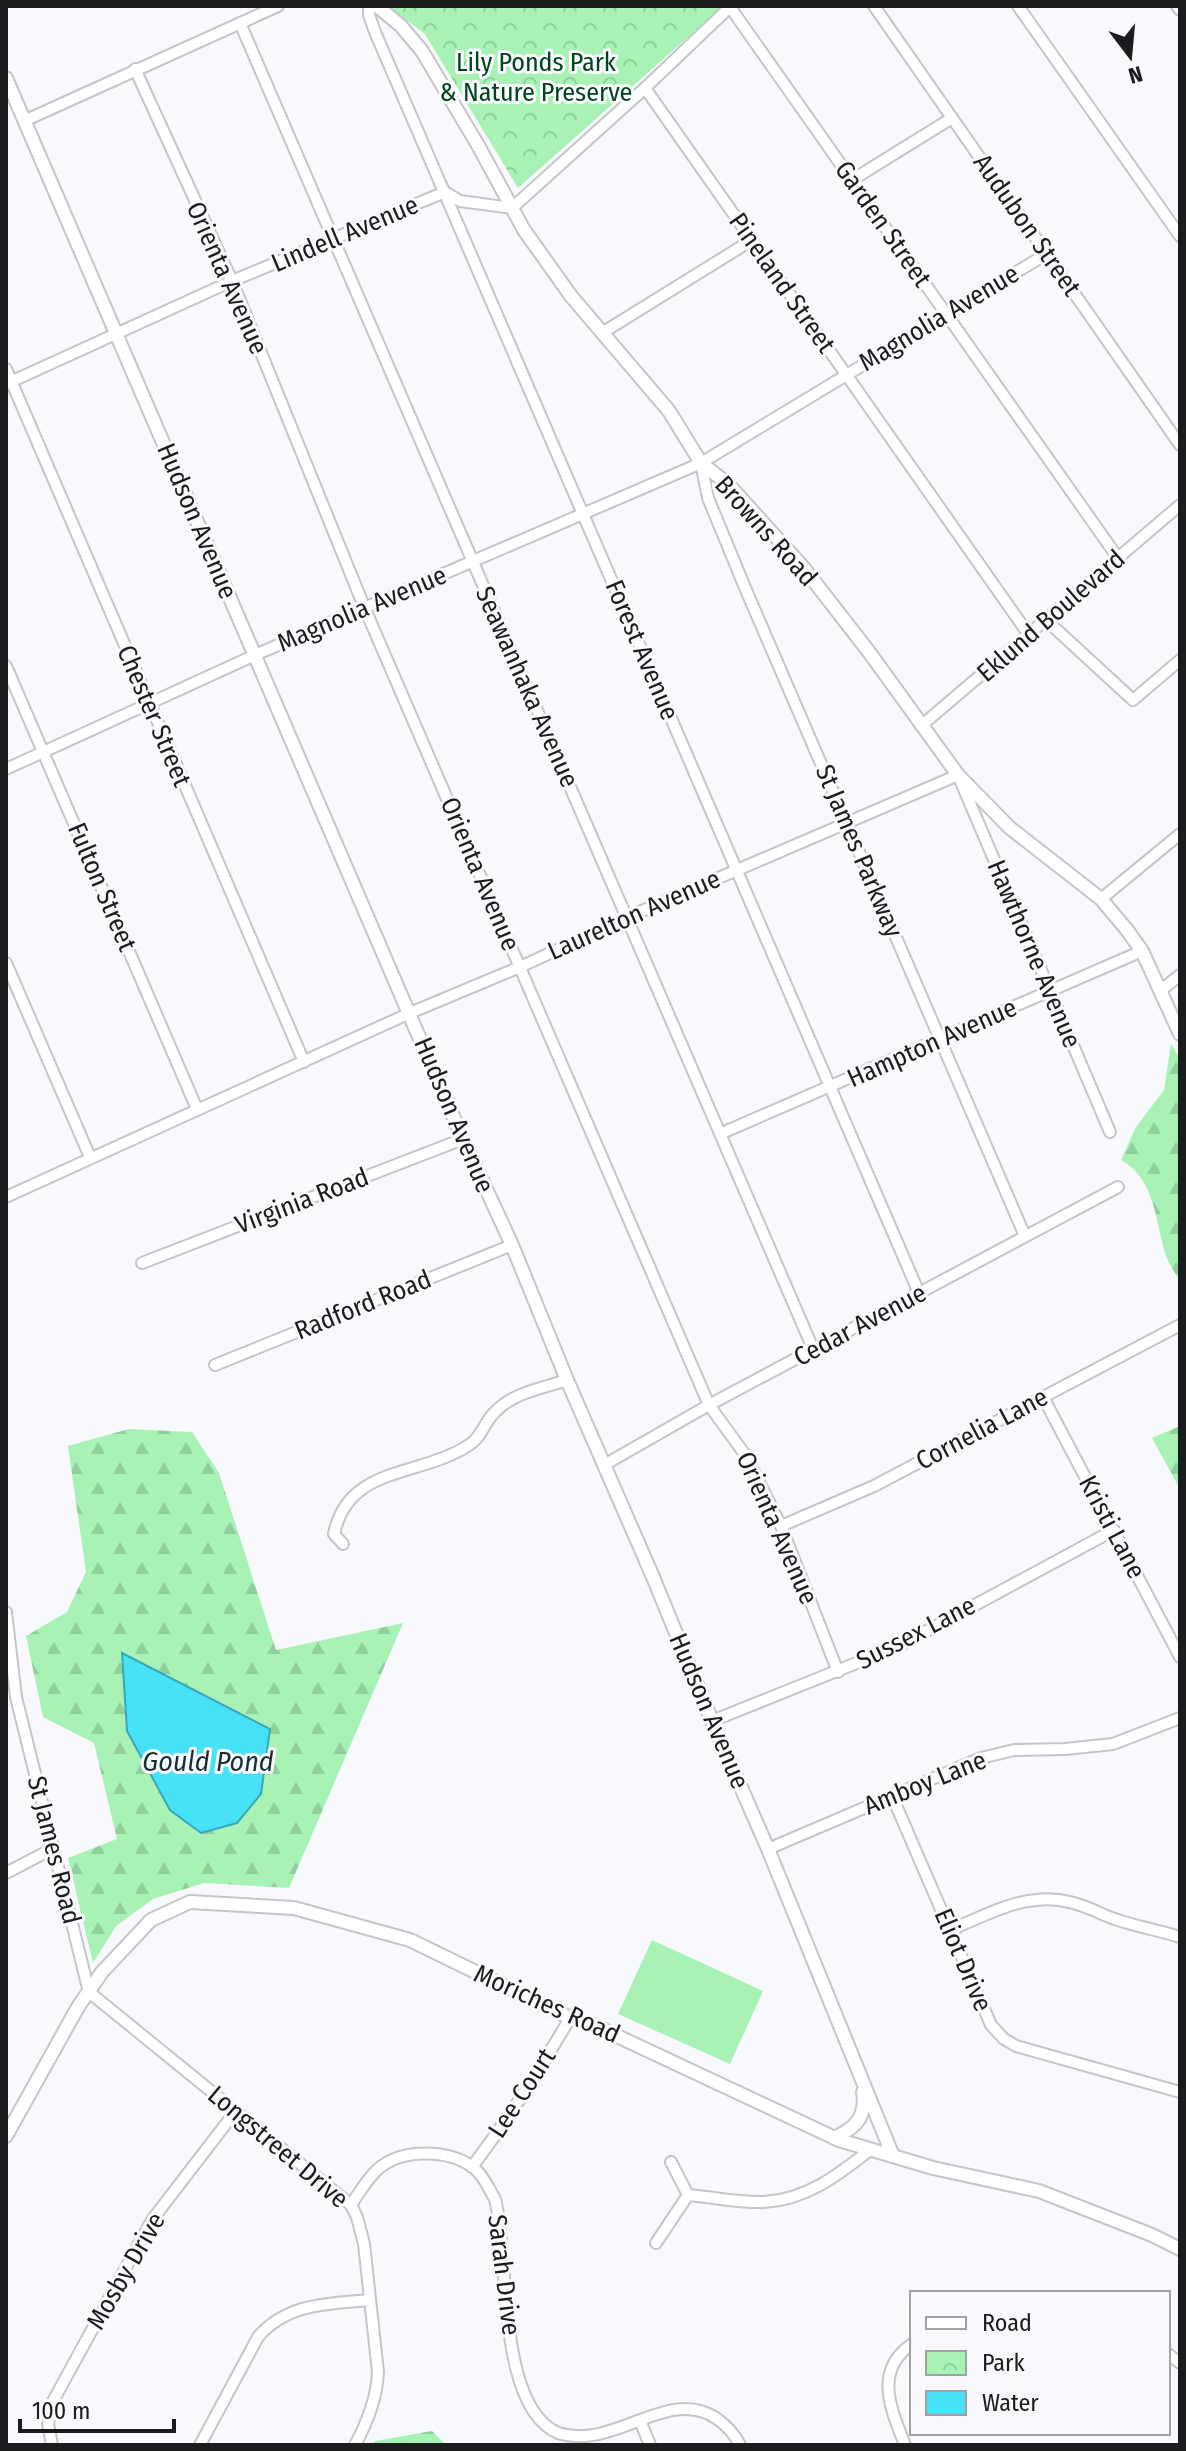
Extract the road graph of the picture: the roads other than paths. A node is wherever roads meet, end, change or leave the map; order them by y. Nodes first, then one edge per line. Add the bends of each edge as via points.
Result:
1 (278, 6) edge
2 (369, 6) edge
3 (377, 6) edge
4 (874, 6) edge
5 (1018, 6) edge
6 (731, 7) edge
7 (240, 23) junction
8 (135, 69) junction
9 (6, 78) edge
10 (645, 88) junction
11 (952, 118) junction
12 (24, 121) junction
13 (852, 180) junction
14 (445, 192) junction
15 (512, 208) junction
16 (1180, 236) edge
17 (333, 239) junction
18 (752, 240) junction
19 (1048, 253) junction
20 (232, 281) junction
21 (946, 313) junction
22 (116, 332) junction
23 (602, 333) junction
24 (6, 369) edge
25 (846, 374) junction
26 (9, 382) edge
27 (1180, 445) edge
28 (701, 463) junction
29 (1180, 505) edge
30 (583, 514) junction
31 (1118, 558) junction
32 (473, 561) junction
33 (365, 609) junction
34 (1046, 620) junction
35 (1029, 635) junction
36 (255, 655) junction
37 (1180, 660) edge
38 (6, 666) edge
39 (150, 704) junction
40 (921, 726) junction
41 (44, 752) junction
42 (6, 769) edge
43 (958, 775) junction
44 (847, 823) junction
45 (1180, 834) edge
46 (737, 870) junction
47 (1101, 899) junction
48 (628, 917) junction
49 (1142, 951) junction
50 (6, 963) edge
51 (520, 967) junction
52 (1180, 975) edge
53 (1050, 991) junction
54 (1160, 991) junction
55 (410, 1013) junction
56 (1180, 1034) edge
57 (941, 1039) junction
58 (304, 1062) junction
59 (832, 1087) junction
60 (197, 1109) junction
61 (1110, 1132) dead end
62 (722, 1133) junction
63 (463, 1139) junction
64 (90, 1157) junction
65 (1118, 1187) dead end
66 (6, 1197) edge
67 (1025, 1236) junction
68 (512, 1245) junction
69 (142, 1263) dead end
70 (919, 1293) junction
71 (1180, 1325) edge
72 (814, 1351) junction
73 (215, 1365) dead end
74 (567, 1380) junction
75 (1043, 1397) junction
76 (709, 1405) junction
77 (604, 1465) junction
78 (781, 1526) junction
79 (1114, 1530) junction
80 (343, 1544) dead end
81 (6, 1612) edge
82 (1180, 1657) edge
83 (838, 1672) junction
84 (11, 1699) edge
85 (1180, 1718) edge
86 (712, 1721) junction
87 (892, 1796) junction
88 (54, 1848) junction
89 (768, 1849) junction
90 (6, 1873) edge
91 (952, 1932) junction
92 (1180, 1937) edge
93 (89, 1992) junction
94 (570, 2018) junction
95 (859, 2073) junction
96 (1180, 2092) edge
97 (235, 2112) junction
98 (6, 2136) edge
99 (834, 2138) junction
100 (870, 2150) junction
101 (893, 2156) junction
102 (671, 2162) dead end
103 (472, 2167) junction
104 (688, 2195) junction
105 (351, 2205) junction
106 (656, 2243) dead end
107 (1180, 2249) edge
108 (370, 2300) junction
109 (910, 2345) edge
110 (641, 2423) junction
111 (52, 2445) edge
112 (200, 2445) edge
113 (355, 2445) edge
114 (650, 2445) edge
115 (740, 2445) edge
116 (905, 2445) edge

1 - 7 street
2 - 14 street, Forest Avenue via 375,32
3 - 15 street, Browns Road via 422,51
4 - 11 street, Audubon Street
5 - 16 street
6 - 10 street
6 - 13 street, Garden Street
7 - 8 street
7 - 17 street, Seawanhaka Avenue
8 - 12 street
8 - 20 street, Orienta Avenue
9 - 12 street, Hudson Avenue
10 - 15 street
10 - 18 street, Pineland Street
11 - 13 street
11 - 19 street, Audubon Street
12 - 22 street, Hudson Avenue
13 - 21 street, Garden Street
14 - 15 street, Lindell Avenue via 460,201
14 - 17 street, Lindell Avenue
14 - 30 street, Forest Avenue
15 - 23 street, Browns Road via 539,253
17 - 20 street, Lindell Avenue
17 - 32 street, Seawanhaka Avenue
18 - 23 street
18 - 25 street, Pineland Street
19 - 21 street, Magnolia Avenue
19 - 27 street, Audubon Street
20 - 22 street, Lindell Avenue
20 - 33 street, Orienta Avenue
21 - 25 street, Magnolia Avenue
21 - 31 street, Garden Street
22 - 26 street, Lindell Avenue
22 - 36 street, Hudson Avenue
23 - 28 street, Browns Road via 669,411
24 - 26 street, Chester Street
25 - 28 street, Magnolia Avenue
25 - 35 street, Pineland Street
26 - 39 street, Chester Street
28 - 30 street, Magnolia Avenue
28 - 40 street, Browns Road via 728,484 803,567
28 - 44 street, St James Parkway via 708,498
29 - 31 street, Eklund Boulevard
30 - 32 street, Magnolia Avenue
30 - 46 street, Forest Avenue
31 - 34 street, Eklund Boulevard
32 - 33 street, Magnolia Avenue
32 - 48 street, Seawanhaka Avenue
33 - 36 street, Magnolia Avenue
33 - 51 street, Orienta Avenue
34 - 35 street, Eklund Boulevard
34 - 37 street via 1133,700
35 - 40 street, Eklund Boulevard
36 - 39 street, Magnolia Avenue
36 - 55 street, Hudson Avenue
38 - 41 street, Fulton Street
39 - 41 street, Magnolia Avenue
39 - 58 street, Chester Street
40 - 43 street, Browns Road
41 - 42 street, Magnolia Avenue
41 - 60 street, Fulton Street
43 - 44 street, Laurelton Avenue
43 - 47 street, Browns Road via 1010,828
43 - 53 street, Hawthorne Avenue
44 - 46 street, Laurelton Avenue
44 - 57 street, St James Parkway
45 - 47 street
46 - 48 street, Laurelton Avenue
46 - 59 street, Forest Avenue
47 - 49 street, Browns Road
48 - 51 street, Laurelton Avenue
48 - 62 street, Seawanhaka Avenue
49 - 53 street, Hampton Avenue
49 - 54 street, Browns Road
50 - 64 street
51 - 55 street, Laurelton Avenue
51 - 76 street, Orienta Avenue
52 - 54 street
53 - 57 street, Hampton Avenue
53 - 61 street, Hawthorne Avenue
54 - 56 street, Browns Road
55 - 58 street, Laurelton Avenue
55 - 63 street, Hudson Avenue
57 - 59 street, Hampton Avenue
57 - 67 street, St James Parkway
58 - 60 street, Laurelton Avenue
59 - 62 street, Hampton Avenue
59 - 70 street, Forest Avenue
60 - 64 street, Laurelton Avenue
62 - 72 street, Seawanhaka Avenue
63 - 68 street, Hudson Avenue
63 - 69 street, Virginia Road
64 - 66 street, Laurelton Avenue
65 - 67 street, Cedar Avenue
67 - 70 street, Cedar Avenue
68 - 73 street, Radford Road
68 - 74 street, Hudson Avenue
70 - 72 street, Cedar Avenue
71 - 75 street, Cornelia Lane
72 - 76 street, Cedar Avenue
74 - 77 street, Hudson Avenue
74 - 80 street via 511,1399 494,1412 471,1444 358,1490 337,1517 334,1534
75 - 78 street, Cornelia Lane via 874,1486
75 - 79 street, Kristi Lane
76 - 77 street, Cedar Avenue
76 - 78 street, Orienta Avenue via 746,1456
77 - 86 street, Hudson Avenue
78 - 83 street, Orienta Avenue
79 - 82 street, Kristi Lane via 1174,1632
79 - 83 street, Sussex Lane via 899,1646
81 - 84 street, St James Road
83 - 86 street, Sussex Lane
84 - 88 street, St James Road
85 - 87 street, Amboy Lane via 1113,1744 1014,1750 981,1758
86 - 89 street, Hudson Avenue
87 - 89 street, Amboy Lane
87 - 91 street, Eliot Drive
88 - 90 street
88 - 93 street, St James Road
89 - 95 street, Hudson Avenue
91 - 92 street via 1022,1903 1059,1900
91 - 96 street, Eliot Drive via 991,2025 1004,2039
93 - 94 street, Moriches Road via 151,1920 190,1902 294,1908 410,1940
93 - 97 street, Longstreet Drive
93 - 98 street, Moriches Road
94 - 99 street, Moriches Road
94 - 103 street, Lee Court
95 - 99 street via 865,2107 852,2128
95 - 101 street, Hudson Avenue
97 - 105 street, Longstreet Drive
97 - 111 street, Mosby Drive via 152,2220 52,2403
99 - 100 street, Moriches Road
100 - 101 street, Moriches Road
100 - 104 street via 818,2187 789,2198 765,2202
101 - 107 street, Moriches Road via 1039,2191
102 - 104 street
103 - 105 street via 447,2155 402,2158 380,2167
103 - 110 street, Sarah Drive via 487,2182 497,2207 517,2375 535,2414 551,2429 575,2437 599,2438
104 - 106 street
105 - 108 street, Longstreet Drive via 362,2232
108 - 112 street via 296,2310 266,2327
108 - 113 street, Longstreet Drive via 377,2387
109 - 116 street via 889,2371 888,2395
110 - 114 street
110 - 115 street, Sarah Drive via 688,2408 721,2422

